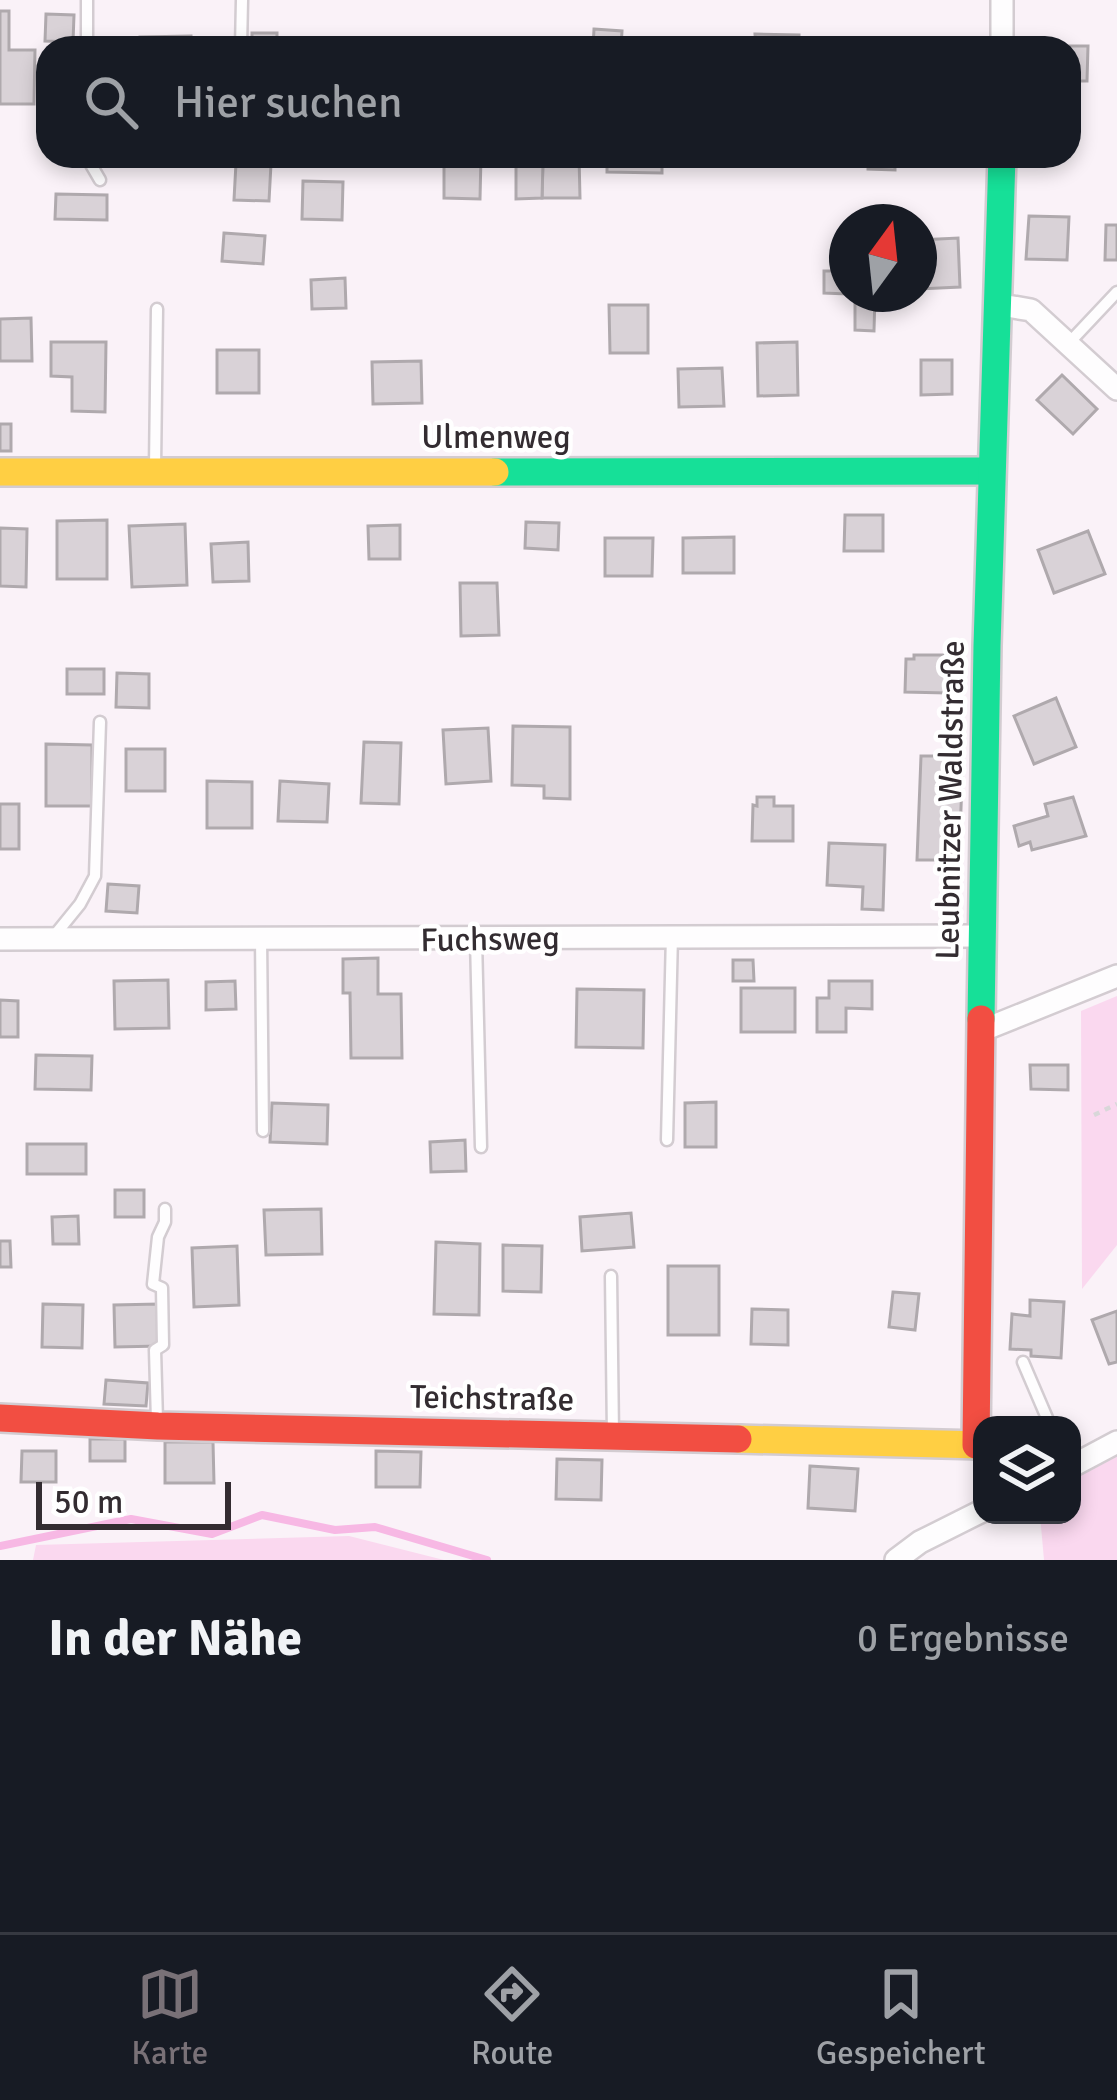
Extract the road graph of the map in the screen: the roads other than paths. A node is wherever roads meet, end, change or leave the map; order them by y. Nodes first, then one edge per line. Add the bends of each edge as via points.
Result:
1 (87, 0) edge
2 (242, 0) edge
3 (1003, 0) edge
4 (87, 36) edge
5 (241, 36) edge
6 (1002, 36) edge
7 (93, 168) edge
8 (1002, 168) edge
9 (100, 179) dead end
10 (1117, 292) edge
11 (1001, 305) junction
12 (157, 309) dead end
13 (1068, 344) junction
14 (1117, 388) edge
15 (991, 471) junction
16 (0, 472) edge
17 (155, 472) junction
18 (100, 722) dead end
19 (672, 935) junction
20 (981, 936) junction
21 (261, 937) junction
22 (52, 938) junction
23 (0, 939) edge
24 (476, 940) junction
25 (1117, 976) edge
26 (982, 1030) junction
27 (262, 1131) dead end
28 (667, 1140) dead end
29 (481, 1147) dead end
30 (165, 1209) dead end
31 (611, 1276) dead end
32 (1022, 1362) dead end
33 (979, 1416) edge
34 (1046, 1416) edge
35 (0, 1418) edge
36 (158, 1426) junction
37 (613, 1436) junction
38 (973, 1445) edge
39 (973, 1516) edge
40 (896, 1560) edge

1 - 4 lane
2 - 5 lane
3 - 6 street
7 - 9 lane
8 - 11 street, Leubnitzer Waldstraße
10 - 13 lane
11 - 13 street via 1031,310
11 - 15 street, Leubnitzer Waldstraße
12 - 17 lane
13 - 14 street
15 - 17 street, Ulmenweg
15 - 20 street, Leubnitzer Waldstraße
16 - 17 street, Ulmenweg
18 - 22 lane via 94,876
19 - 20 street, Fuchsweg
19 - 24 street, Fuchsweg
19 - 28 lane
20 - 26 street, Leubnitzer Waldstraße
21 - 22 street, Fuchsweg
21 - 24 street, Fuchsweg
21 - 27 lane
22 - 23 street, Fuchsweg
24 - 29 lane
25 - 26 street
26 - 33 street, Leubnitzer Waldstraße
30 - 36 lane via 153,1284 162,1288 163,1307 163,1345 155,1350
31 - 37 lane
32 - 34 lane
35 - 36 street, Teichstraße
36 - 37 street, Teichstraße
37 - 38 street, Teichstraße
39 - 40 street

